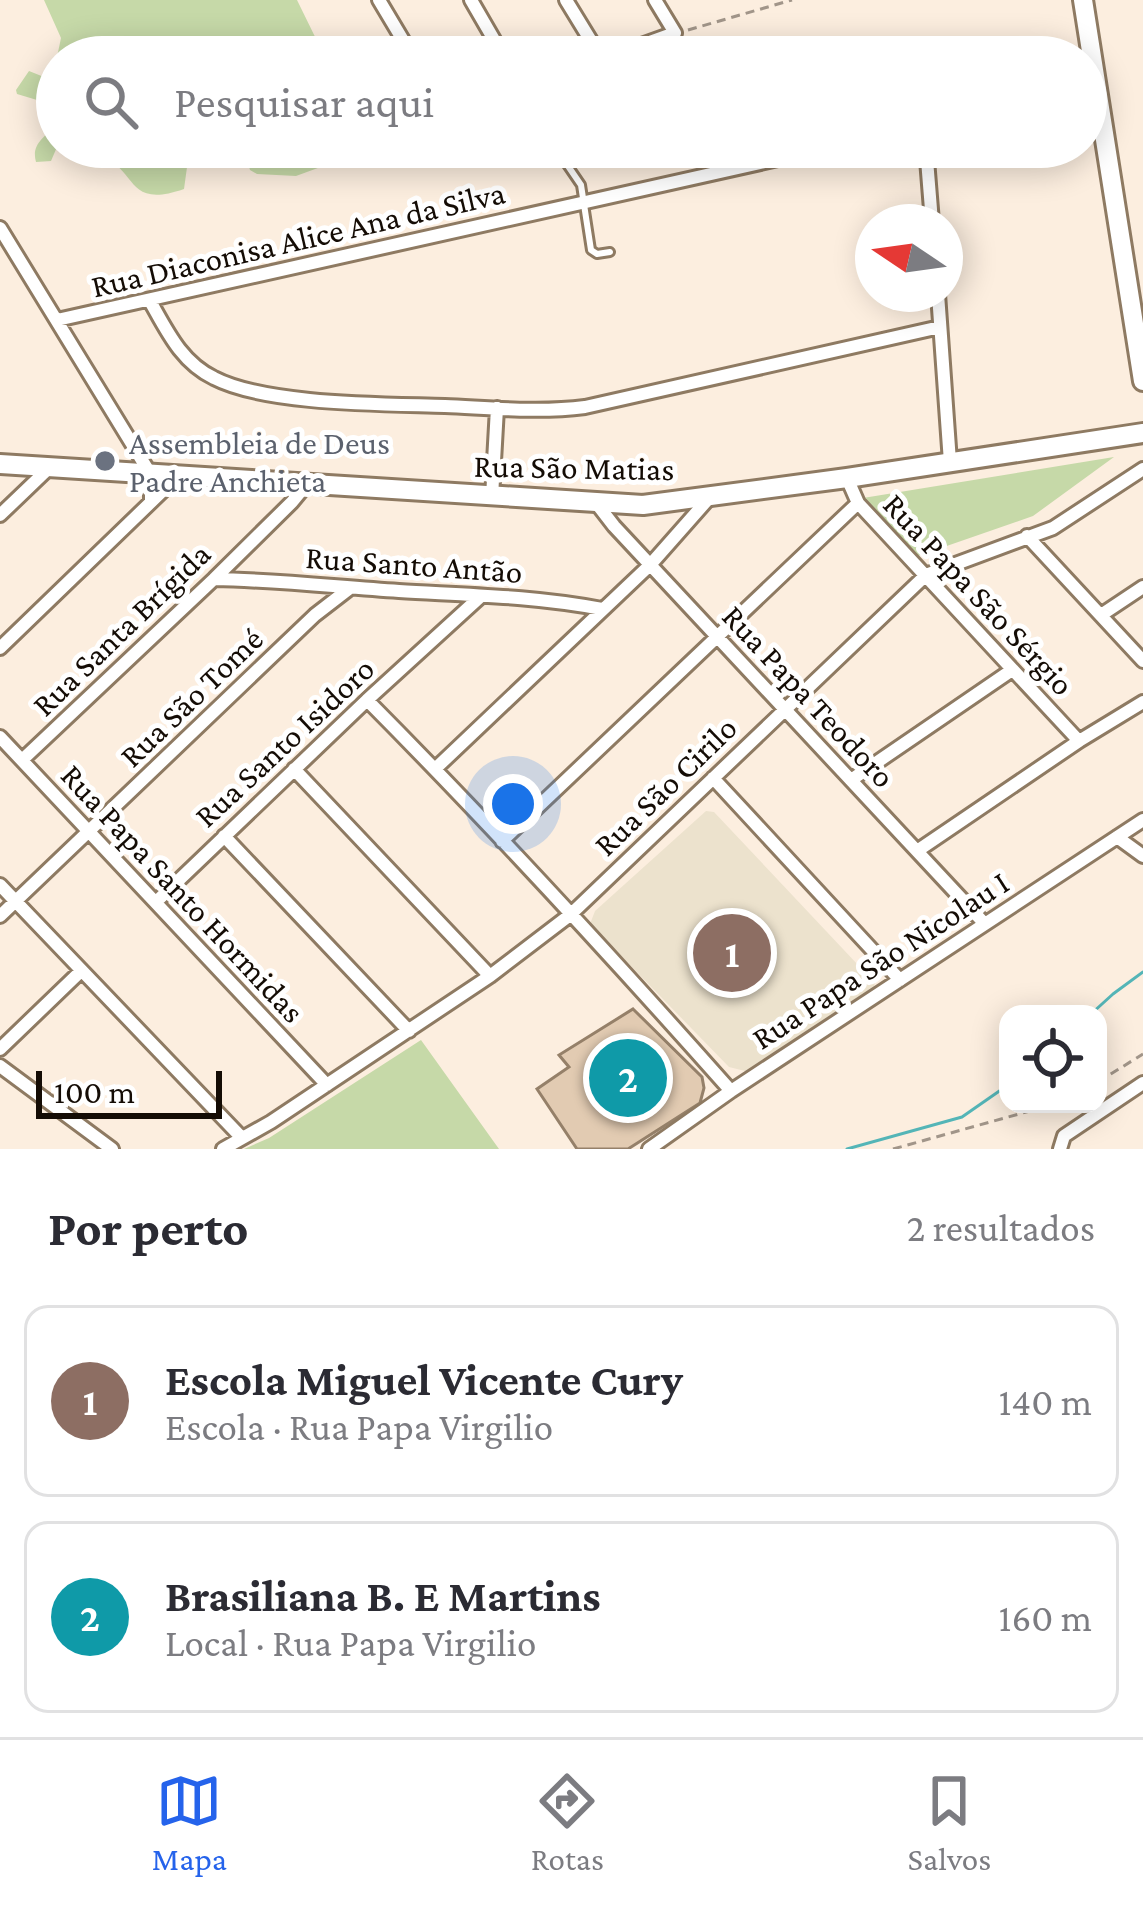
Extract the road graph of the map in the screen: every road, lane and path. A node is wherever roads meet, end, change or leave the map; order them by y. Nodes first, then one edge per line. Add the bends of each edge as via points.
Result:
1 (379, 0) edge
2 (471, 0) edge
3 (566, 0) edge
4 (655, 0) edge
5 (792, 0) edge
6 (1083, 0) edge
7 (675, 33) junction
8 (400, 36) edge
9 (492, 36) edge
10 (583, 36) edge
11 (667, 36) edge
12 (1087, 36) edge
13 (571, 168) edge
14 (739, 168) edge
15 (928, 168) edge
16 (1105, 168) edge
17 (584, 203) junction
18 (931, 204) edge
19 (0, 228) edge
20 (610, 252) dead end
21 (150, 301) junction
22 (939, 312) edge
23 (57, 320) junction
24 (940, 327) junction
25 (1143, 381) edge
26 (496, 408) junction
27 (1143, 433) edge
28 (950, 463) junction
29 (0, 464) edge
30 (27, 466) junction
31 (48, 469) junction
32 (1143, 469) edge
33 (152, 476) junction
34 (178, 476) junction
35 (847, 478) junction
36 (306, 484) junction
37 (711, 496) junction
38 (492, 497) junction
39 (17, 499) junction
40 (151, 501) junction
41 (858, 503) junction
42 (597, 505) junction
43 (0, 515) edge
44 (1027, 536) junction
45 (241, 552) junction
46 (650, 565) junction
47 (926, 575) junction
48 (214, 579) junction
49 (257, 579) junction
50 (316, 586) junction
51 (1143, 587) edge
52 (350, 588) junction
53 (447, 594) junction
54 (480, 597) junction
55 (568, 602) junction
56 (602, 608) junction
57 (315, 615) junction
58 (1101, 615) junction
59 (451, 624) junction
60 (581, 629) junction
61 (716, 636) junction
62 (0, 648) edge
63 (1143, 662) edge
64 (1012, 670) junction
65 (367, 700) junction
66 (1143, 702) edge
67 (785, 708) junction
68 (0, 737) edge
69 (1079, 742) junction
70 (22, 760) junction
71 (435, 769) junction
72 (294, 770) junction
73 (713, 778) junction
74 (851, 780) junction
75 (1143, 820) edge
76 (88, 833) junction
77 (224, 836) junction
78 (1117, 837) junction
79 (502, 841) junction
80 (917, 851) junction
81 (1143, 856) edge
82 (0, 885) edge
83 (157, 901) junction
84 (15, 902) junction
85 (570, 915) junction
86 (0, 916) edge
87 (984, 923) junction
88 (81, 970) junction
89 (490, 976) junction
90 (900, 980) junction
91 (409, 1031) junction
92 (0, 1049) edge
93 (1143, 1054) edge
94 (0, 1066) edge
95 (1107, 1076) edge
96 (1143, 1083) edge
97 (327, 1085) junction
98 (731, 1091) junction
99 (1023, 1113) edge
100 (242, 1138) junction
101 (112, 1149) edge
102 (223, 1149) edge
103 (649, 1149) edge
104 (893, 1149) edge
105 (1060, 1149) edge

1 - 8 street
2 - 9 street
3 - 10 street
4 - 7 street
5 - 7 path
6 - 12 street
7 - 11 street
13 - 17 lane
14 - 17 street, Rua Diaconisa Alice Ana da Silva
15 - 18 street
16 - 25 street
17 - 20 lane via 591,250
17 - 21 street, Rua Diaconisa Alice Ana da Silva
19 - 23 street
21 - 23 street, Rua Diaconisa Alice Ana da Silva
21 - 26 street via 194,366 243,389
22 - 24 street
23 - 33 street
24 - 26 street via 585,407
24 - 28 street
26 - 38 street
27 - 28 street, Rua São Matias
28 - 35 street, Rua São Matias
29 - 30 street, Rua São Matias
30 - 31 street, Rua São Matias
30 - 39 street
31 - 33 street, Rua São Matias
31 - 39 street
32 - 44 street, Rua São Cirilo via 1053,528
33 - 34 street, Rua São Matias
33 - 40 street
34 - 36 street, Rua São Matias
34 - 40 street
35 - 37 street, Rua São Matias
35 - 41 street, Rua Papa São Sérgio
36 - 38 street, Rua São Matias
36 - 45 street, Rua Santa Brígida
37 - 42 street, Rua São Matias
37 - 46 street
38 - 42 street, Rua São Matias
39 - 43 street
40 - 62 street
41 - 47 street, Rua Papa São Sérgio
41 - 61 street
42 - 46 street, Rua Papa Teodoro
44 - 47 street, Rua São Cirilo
44 - 58 street
45 - 48 street, Rua Santa Brígida
45 - 49 street, Rua Santo Antão
46 - 56 street
46 - 61 street, Rua Papa Teodoro
47 - 64 street, Rua Papa São Sérgio
47 - 67 street, Rua São Cirilo
48 - 49 street, Rua Santo Antão
48 - 70 street, Rua Santa Brígida
49 - 50 street, Rua Santo Antão
50 - 52 street, Rua Santo Antão
50 - 57 street
51 - 58 street
52 - 53 street, Rua Santo Antão
52 - 57 street, Rua São Tomé
53 - 54 street, Rua Santo Antão
53 - 59 street
54 - 55 street, Rua Santo Antão
54 - 59 street, Rua Santo Isidoro
55 - 56 street, Rua Santo Antão
55 - 60 street, Rua Santo Antão
56 - 60 street
57 - 76 street, Rua São Tomé
58 - 63 street
59 - 65 street, Rua Santo Isidoro
60 - 71 street
61 - 67 street, Rua Papa Teodoro
61 - 79 street
64 - 69 street, Rua Papa São Sérgio
64 - 74 street
65 - 71 street
65 - 72 street, Rua Santo Isidoro
66 - 69 street
67 - 73 street, Rua São Cirilo
67 - 74 street, Rua Papa Teodoro
68 - 70 street, Rua Papa Santo Hormidas
69 - 80 street
70 - 76 street, Rua Papa Santo Hormidas
71 - 79 street
72 - 77 street, Rua Santo Isidoro
72 - 89 street
73 - 85 street, Rua São Cirilo
73 - 90 street
74 - 80 street, Rua Papa Teodoro
75 - 78 street, Rua Papa São Nicolau I
76 - 83 street, Rua Papa Santo Hormidas
76 - 84 street, Rua São Tomé
77 - 83 street, Rua Santo Isidoro
77 - 91 street
78 - 81 street
78 - 87 street, Rua Papa São Nicolau I
79 - 85 street
80 - 87 street, Rua Papa Teodoro
82 - 84 street
83 - 97 street, Rua Papa Santo Hormidas
84 - 86 street, Rua São Tomé
84 - 88 street
85 - 89 street, Rua São Cirilo
85 - 98 street
87 - 90 street, Rua Papa São Nicolau I
88 - 92 street
88 - 100 street
89 - 91 street, Rua São Cirilo
90 - 98 street, Rua Papa São Nicolau I
91 - 97 street, Rua São Cirilo
93 - 95 path
94 - 101 street
96 - 105 street via 1064,1136
97 - 100 street, Rua São Cirilo
98 - 103 street, Rua Papa São Nicolau I
99 - 104 path
100 - 102 street, Rua São Cirilo

